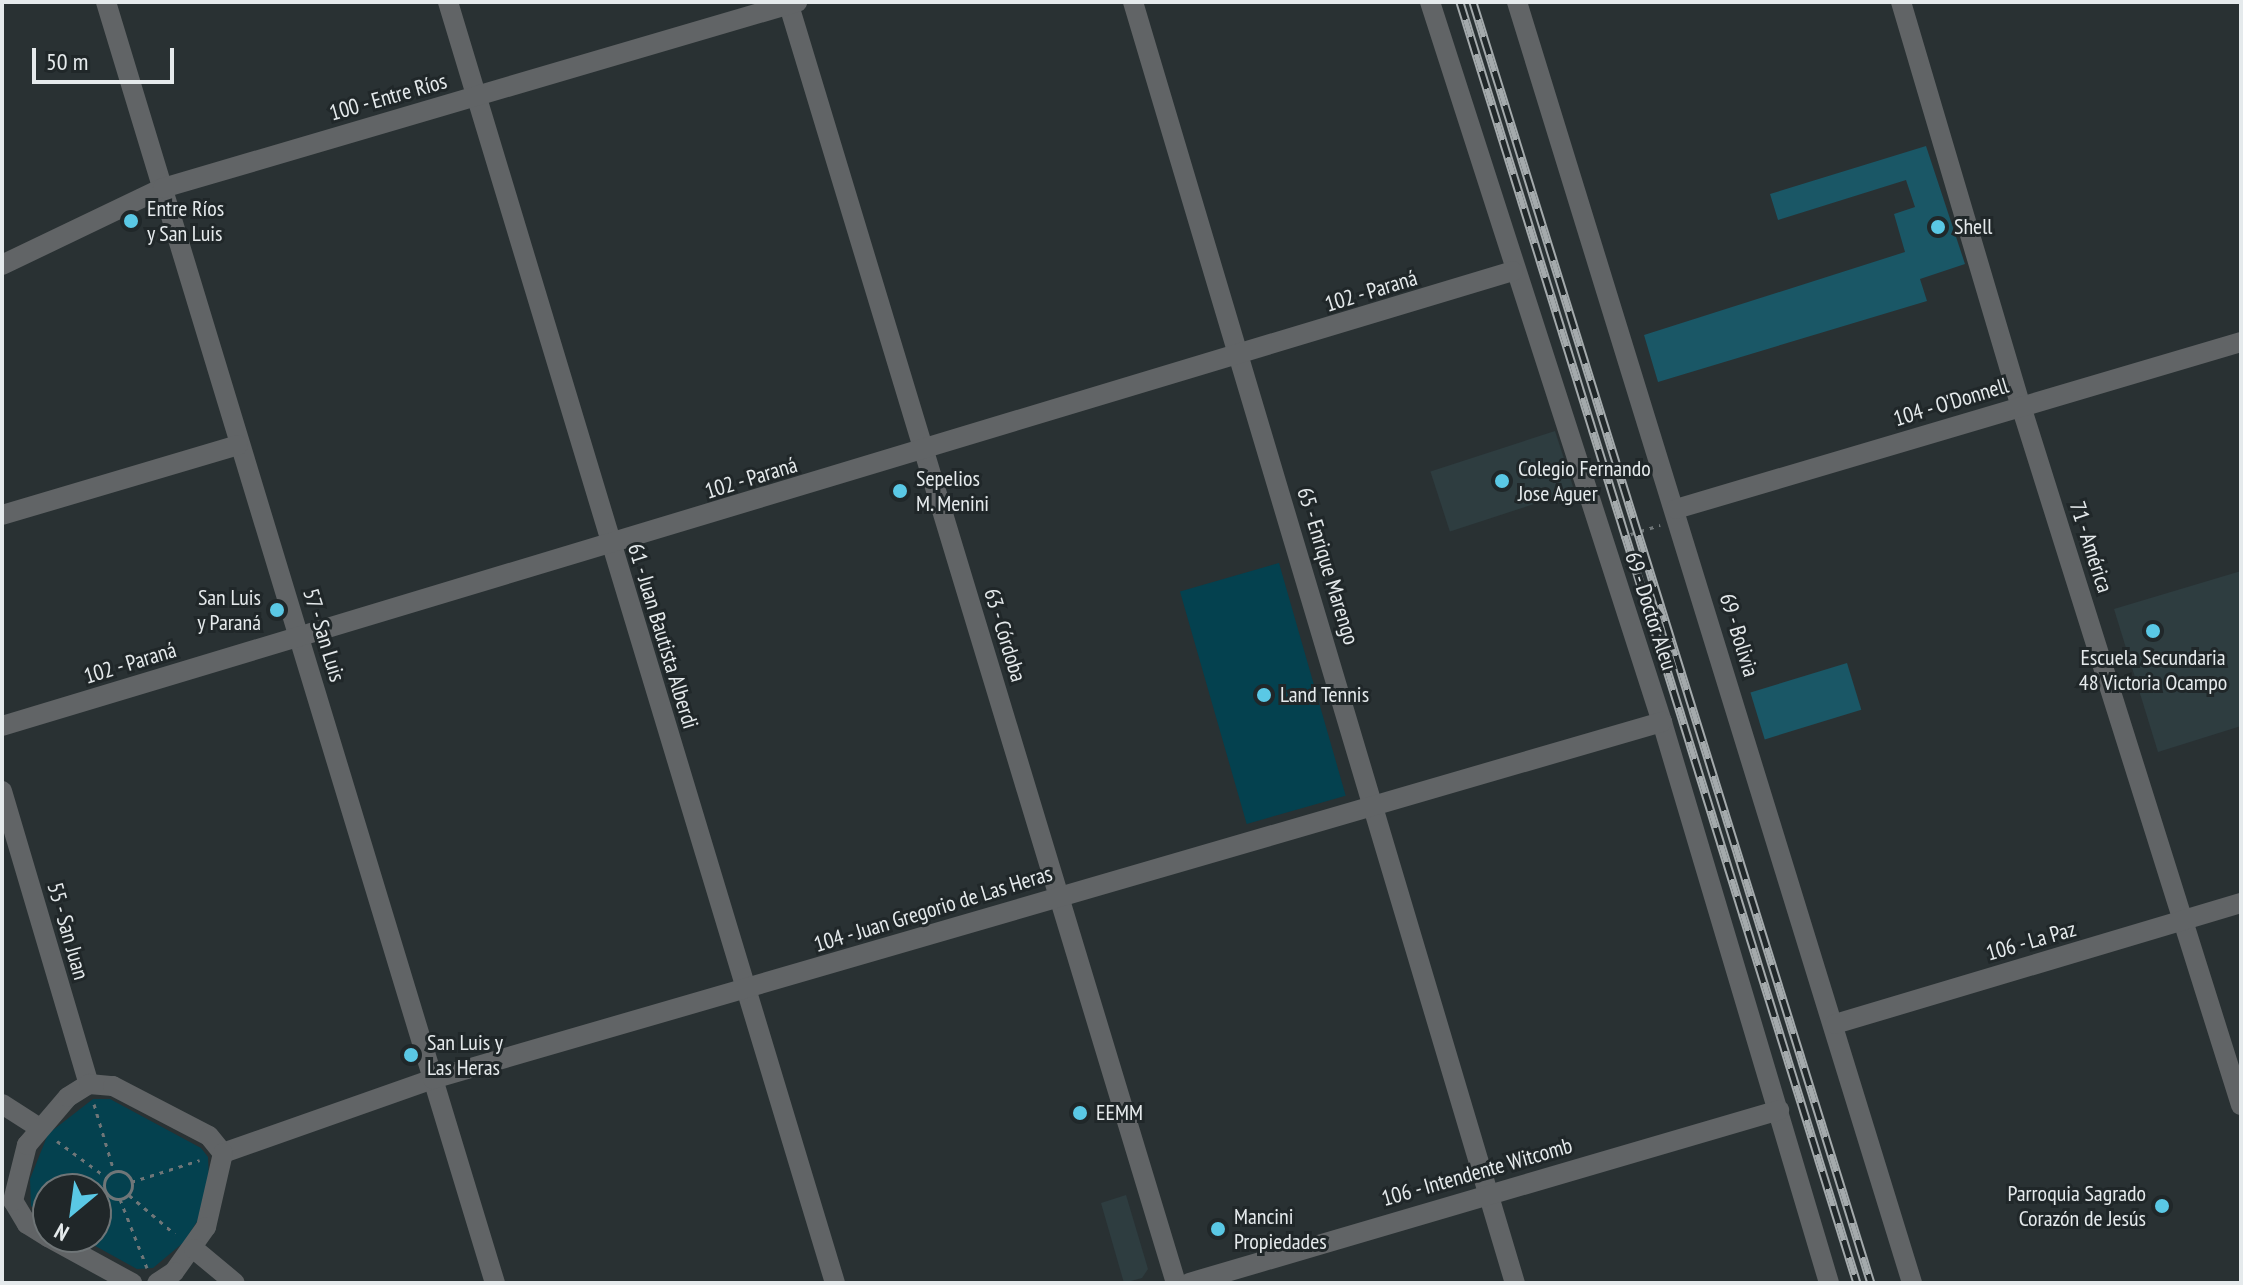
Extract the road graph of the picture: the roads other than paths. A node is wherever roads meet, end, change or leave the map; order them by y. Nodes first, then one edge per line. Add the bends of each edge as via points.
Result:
1 (106, 2) edge
2 (448, 2) edge
3 (1133, 2) edge
4 (1430, 2) edge
5 (1517, 2) edge
6 (1901, 2) edge
7 (791, 3) edge
8 (477, 97) junction
9 (163, 188) junction
10 (2, 265) edge
11 (1513, 271) junction
12 (2241, 342) edge
13 (1240, 357) junction
14 (2021, 406) junction
15 (238, 445) junction
16 (923, 452) junction
17 (1677, 514) junction
18 (2, 515) edge
19 (610, 545) junction
20 (300, 638) junction
21 (1662, 722) junction
22 (2, 726) edge
23 (2, 791) edge
24 (1374, 802) junction
25 (1061, 896) junction
26 (2241, 903) edge
27 (2184, 921) junction
28 (747, 989) junction
29 (1835, 1024) junction
30 (433, 1079) junction
31 (89, 1084) junction
32 (2, 1104) edge
33 (2241, 1105) edge
34 (1779, 1110) junction
35 (38, 1127) junction
36 (223, 1153) junction
37 (1489, 1193) junction
38 (10, 1217) edge
39 (32, 1229) edge
40 (194, 1249) junction
41 (86, 1253) edge
42 (145, 1278) edge
43 (235, 1283) edge
44 (495, 1283) edge
45 (835, 1283) edge
46 (1176, 1283) edge
47 (1189, 1283) edge
48 (1515, 1283) edge
49 (1831, 1283) edge
50 (1912, 1283) edge

1 - 9 street, 57 - San Luis
2 - 8 street, 61 - Juan Bautista Alberdi
3 - 13 street, 65 - Enrique Marengo
4 - 11 street, 69 - Doctor Aleu
5 - 17 street, 69 - Bolivia
6 - 14 street, 71 - América
7 - 8 street, 100 - Entre Ríos
7 - 16 street, 63 - Córdoba
8 - 9 street, 100 - Entre Ríos
8 - 19 street, 61 - Juan Bautista Alberdi
9 - 10 street, 100 - Entre Ríos
9 - 15 street, 57 - San Luis
11 - 13 street, 102 - Paraná
11 - 21 street, 69 - Doctor Aleu
12 - 14 street, 104 - O'Donnell
13 - 16 street, 102 - Paraná
13 - 24 street, 65 - Enrique Marengo
14 - 17 street, 104 - O'Donnell
14 - 27 street, 71 - América
15 - 18 street
15 - 20 street, 57 - San Luis
16 - 19 street, 102 - Paraná
16 - 25 street, 63 - Córdoba
17 - 29 street, 69 - Bolivia
19 - 20 street, 102 - Paraná
19 - 28 street, 61 - Juan Bautista Alberdi
20 - 22 street, 102 - Paraná
20 - 30 street, 57 - San Luis
21 - 24 street, 104 - Juan Gregorio de Las Heras
21 - 34 street, 69 - Doctor Aleu
23 - 31 street, 55 - San Juan
24 - 25 street, 104 - Juan Gregorio de Las Heras
24 - 37 street, 65 - Enrique Marengo
25 - 28 street, 104 - Juan Gregorio de Las Heras
25 - 46 street, 63 - Córdoba
26 - 27 street, 106 - La Paz
27 - 29 street, 106 - La Paz
27 - 33 street, 71 - América
28 - 30 street, 104 - Juan Gregorio de Las Heras
28 - 45 street, 61 - Juan Bautista Alberdi
29 - 50 street, 69 - Bolivia
30 - 36 street, 104 - Juan Gregorio de Las Heras
30 - 44 street, 57 - San Luis
31 - 35 street
31 - 36 street via 113,1086 209,1136
32 - 35 street
34 - 37 street, 106 - Intendente Witcomb
34 - 49 street, 69 - Doctor Aleu
35 - 38 street via 14,1186
36 - 40 street via 216,1202
37 - 47 street, 106 - Intendente Witcomb
37 - 48 street, 65 - Enrique Marengo
38 - 39 street
40 - 42 street
40 - 43 street
41 - 42 street

